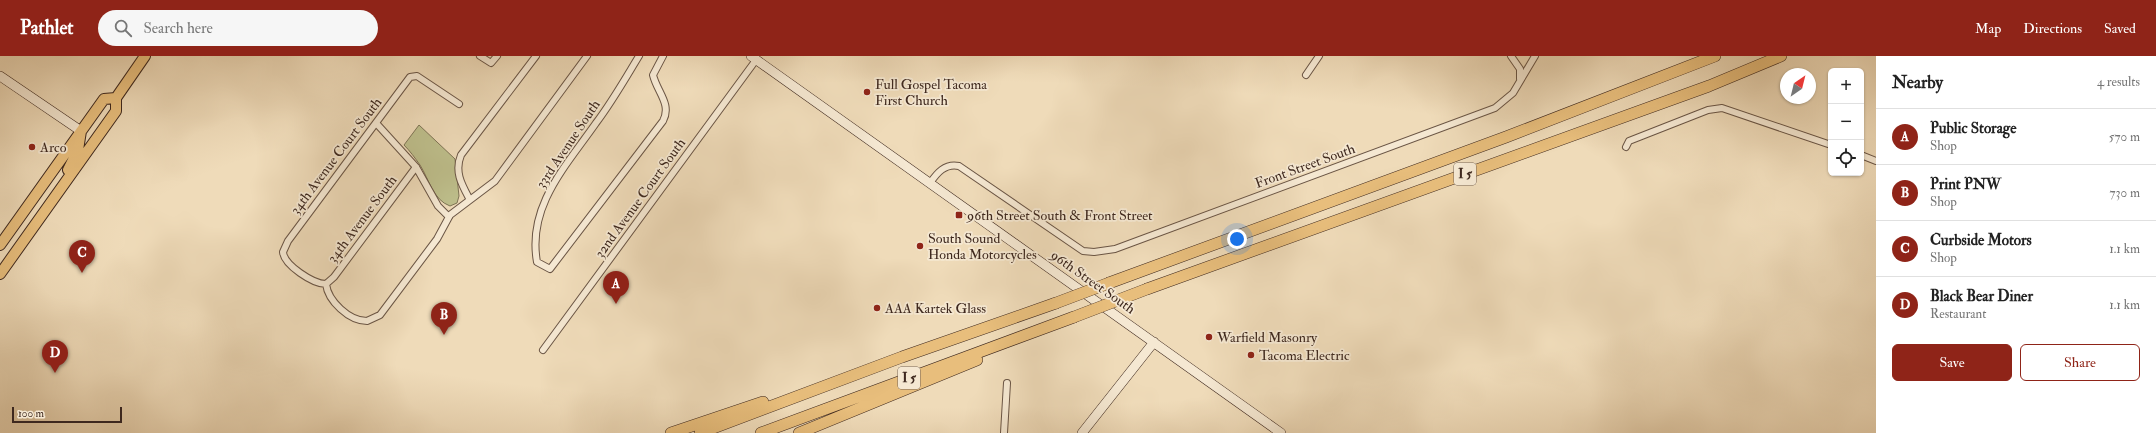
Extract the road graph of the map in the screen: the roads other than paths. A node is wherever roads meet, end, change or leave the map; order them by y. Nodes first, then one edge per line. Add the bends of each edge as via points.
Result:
1 (145, 56) edge
2 (480, 56) edge
3 (497, 56) edge
4 (536, 56) edge
5 (587, 56) edge
6 (639, 56) edge
7 (663, 56) edge
8 (1319, 56) edge
9 (1511, 56) edge
10 (1535, 56) edge
11 (1715, 56) edge
12 (1781, 56) edge
13 (754, 58) edge
14 (1306, 75) dead end
15 (0, 76) edge
16 (1520, 79) junction
17 (116, 98) junction
18 (459, 104) dead end
19 (376, 122) junction
20 (81, 131) junction
21 (1828, 144) edge
22 (1626, 147) dead end
23 (1864, 156) edge
24 (1876, 161) edge
25 (416, 167) junction
26 (67, 179) junction
27 (930, 183) junction
28 (470, 200) junction
29 (449, 216) junction
30 (0, 245) edge
31 (550, 269) joint
32 (0, 274) edge
33 (326, 284) junction
34 (1056, 324) junction
35 (1154, 342) junction
36 (543, 350) dead end
37 (902, 357) junction
38 (1007, 383) dead end
39 (671, 433) edge
40 (700, 433) edge
41 (761, 433) edge
42 (799, 433) edge
43 (1004, 433) edge
44 (1082, 433) edge
45 (1281, 433) edge

1 - 17 main road
2 - 3 street via 491,64
4 - 28 street via 461,155 458,171
5 - 28 street via 499,177
6 - 31 street, 33rd Avenue South via 607,108 555,179 546,197 538,221 535,248 537,262
7 - 31 street, 32nd Avenue Court South via 653,75 667,107 663,121
8 - 14 street
9 - 16 street via 1520,68
10 - 16 street, Front Street South
11 - 37 highway, I 5, bridge via 1506,137
12 - 34 highway, I 5, bridge via 1701,88
13 - 27 main road, 96th Street South
13 - 36 street, 32nd Avenue Court South
15 - 20 main road
16 - 27 street, Front Street South via 1510,96 1501,105 1488,111 1115,249 1083,251 955,165 941,170
17 - 20 main road via 104,99
17 - 26 main road via 116,111
18 - 19 street, 34th Avenue Court South via 413,75
19 - 25 street
19 - 33 street, 34th Avenue Court South via 288,240 283,253 285,260 294,268 317,282
20 - 26 main road via 78,150
20 - 30 main road
21 - 22 street via 1722,108 1708,110 1629,141
23 - 24 street
25 - 29 street via 438,206
25 - 33 street, 34th Avenue South via 334,277
26 - 32 main road
27 - 35 main road, 96th Street South
28 - 29 street
29 - 33 street via 440,235 380,314 371,320 359,320 342,310 330,298
34 - 41 highway, I 5
34 - 42 highway via 982,358
35 - 44 main road
35 - 45 main road, 96th Street South
37 - 39 highway
37 - 40 highway, I 5
38 - 43 street

